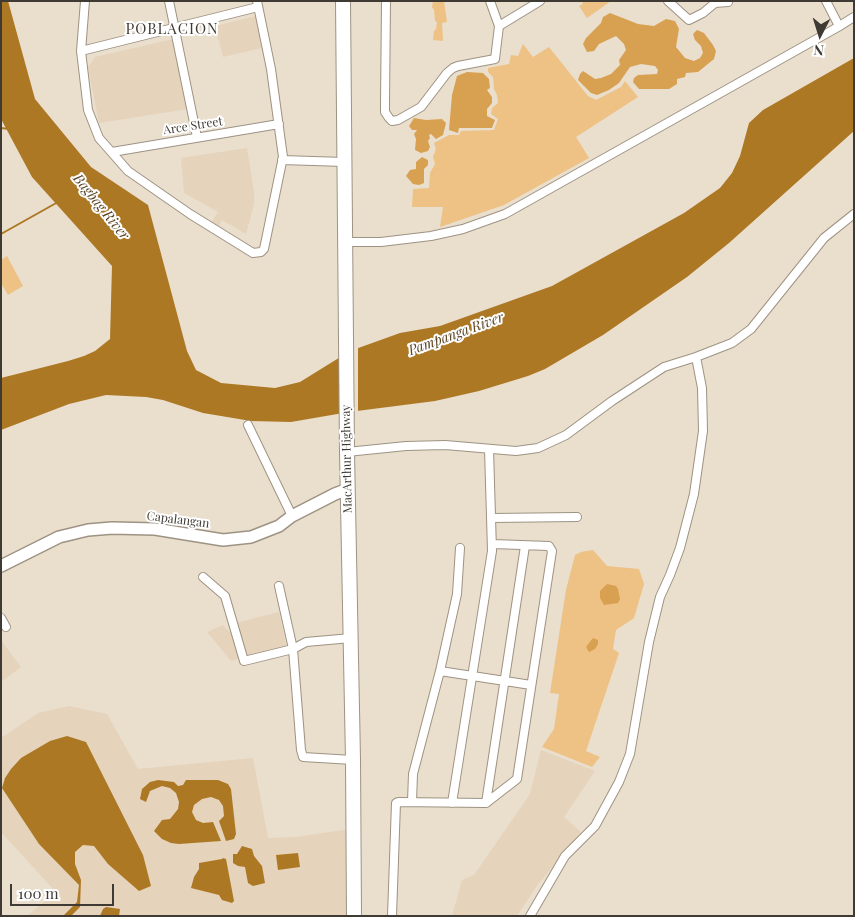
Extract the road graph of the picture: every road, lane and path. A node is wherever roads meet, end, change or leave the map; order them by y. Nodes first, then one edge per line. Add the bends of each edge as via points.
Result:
1 (85, 1) edge
2 (169, 1) edge
3 (342, 1) edge
4 (386, 1) edge
5 (490, 1) edge
6 (540, 1) edge
7 (668, 1) edge
8 (826, 1) edge
9 (728, 2) edge
10 (258, 4) edge
11 (854, 17) edge
12 (499, 26) junction
13 (839, 26) junction
14 (174, 29) junction
15 (81, 52) junction
16 (279, 124) junction
17 (196, 137) junction
18 (112, 152) junction
19 (282, 160) junction
20 (344, 162) junction
21 (854, 214) edge
22 (346, 246) junction
23 (696, 357) junction
24 (248, 425) dead end
25 (489, 449) junction
26 (346, 452) junction
27 (348, 489) junction
28 (292, 516) junction
29 (578, 517) dead end
30 (492, 518) junction
31 (493, 544) junction
32 (525, 546) junction
33 (460, 548) dead end
34 (1, 566) edge
35 (203, 577) dead end
36 (279, 586) dead end
37 (1, 618) edge
38 (6, 627) dead end
39 (351, 638) junction
40 (293, 649) junction
41 (440, 671) junction
42 (472, 676) junction
43 (504, 682) junction
44 (531, 685) junction
45 (354, 760) junction
46 (412, 802) junction
47 (452, 803) junction
48 (486, 803) junction
49 (354, 916) edge
50 (392, 916) edge
51 (530, 916) edge

1 - 15 street
2 - 14 street
3 - 20 highway, MacArthur Highway
4 - 12 street via 385,104 388,118 392,121 421,107 453,68 495,59
5 - 12 street
6 - 12 street
7 - 9 street via 688,20 715,3
8 - 13 street
10 - 14 street
10 - 16 street via 272,69
11 - 13 street
13 - 22 street via 506,214 431,236
14 - 15 street
14 - 17 street
15 - 18 street via 88,110 99,138
16 - 17 street, Arce Street
16 - 19 street
17 - 18 street, Arce Street
18 - 19 street via 128,171 253,253 264,249
19 - 20 street
20 - 22 highway, MacArthur Highway
21 - 23 street via 824,238 751,329 732,344
22 - 26 highway, MacArthur Highway
23 - 25 street via 664,367 566,435 545,445 516,451
23 - 51 street via 702,388 703,431 694,494 680,548 660,596 630,754 595,826 565,856
24 - 28 street
25 - 26 street via 445,445
25 - 30 street
26 - 27 highway, MacArthur Highway
27 - 28 street, Capalangan
27 - 39 highway, MacArthur Highway
28 - 34 street, Capalangan via 279,526 250,537 223,540 155,529 88,530 59,537
29 - 30 street
30 - 31 street
31 - 32 street
31 - 42 street
32 - 43 street
32 - 44 street via 549,546 552,551
33 - 41 street via 457,594
35 - 40 street via 225,596 244,660
36 - 40 street
37 - 38 street
39 - 40 street via 306,642
39 - 45 highway, MacArthur Highway
40 - 45 street via 303,757
41 - 42 street
41 - 46 street via 413,774
42 - 43 street
42 - 47 street
43 - 44 street
43 - 48 street
44 - 48 street via 517,779
45 - 49 highway, MacArthur Highway
46 - 47 street
46 - 50 street via 396,803
47 - 48 street

